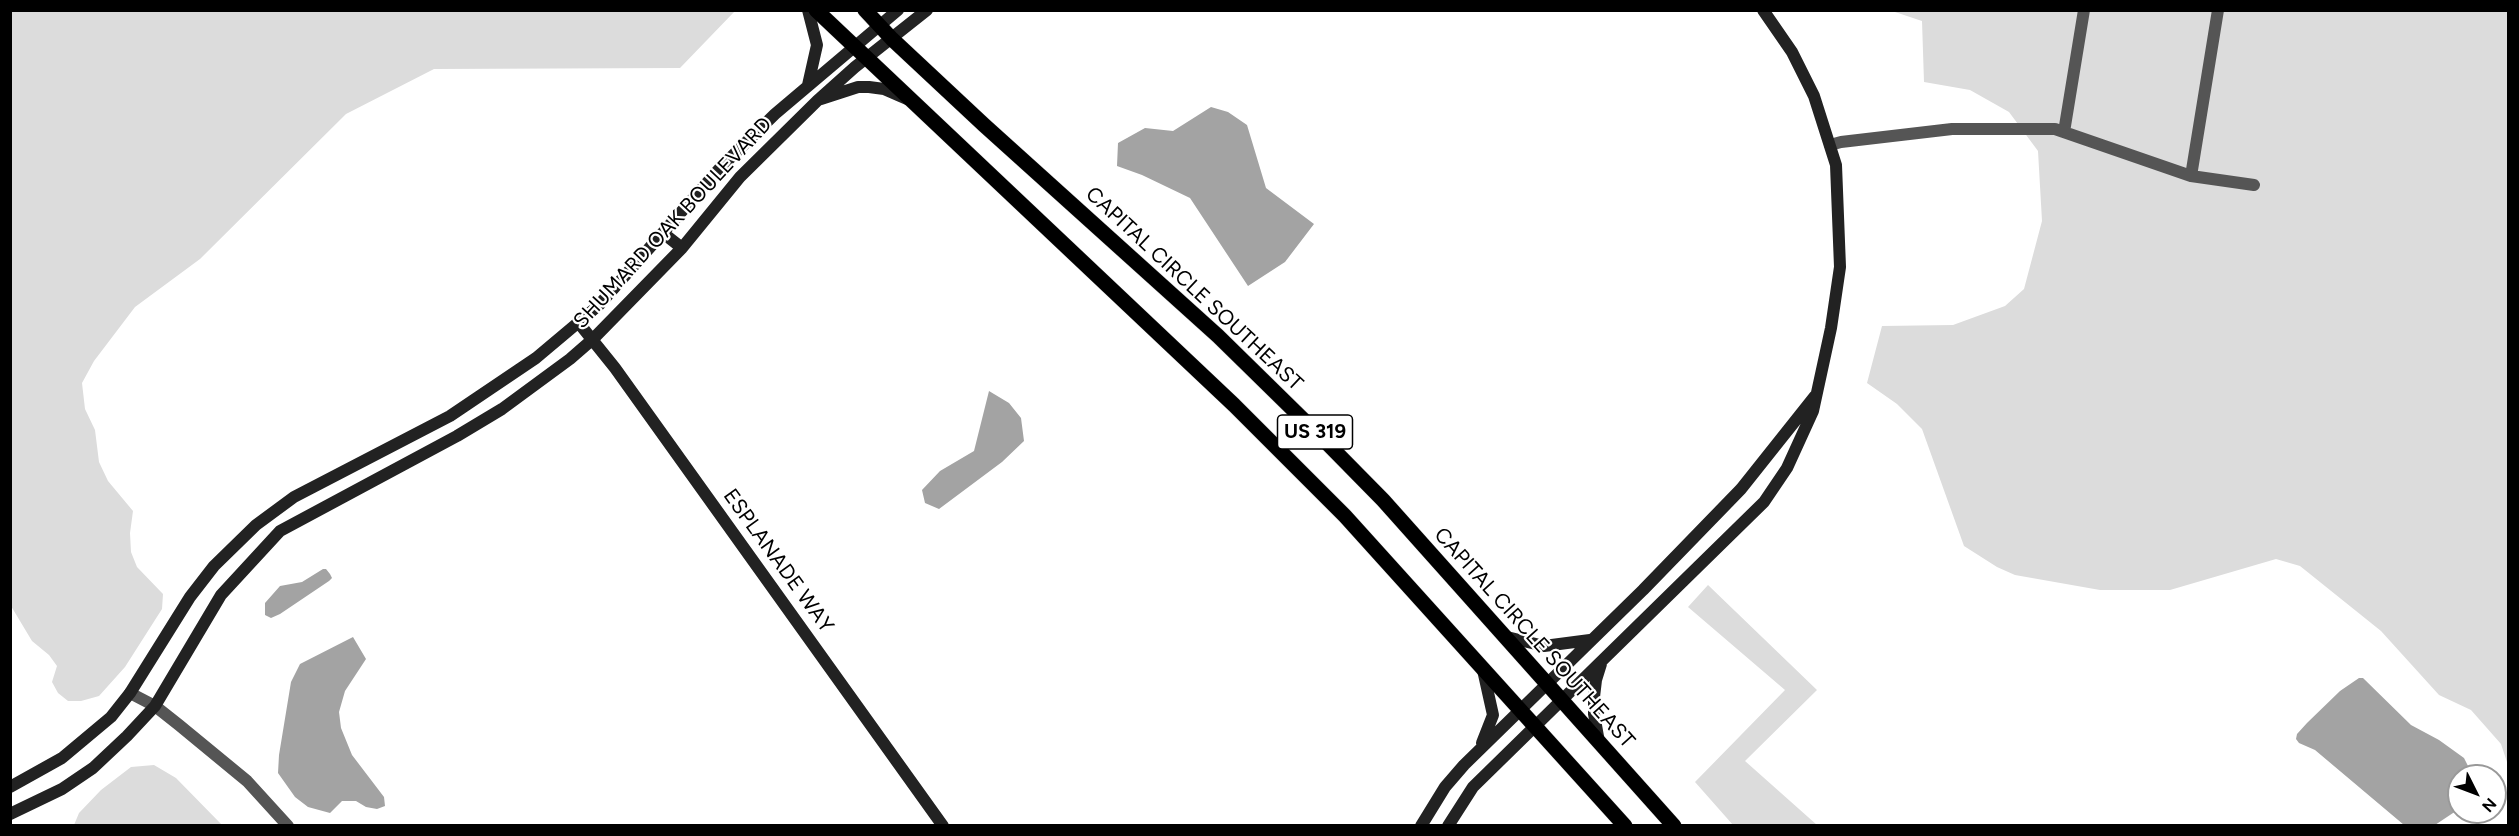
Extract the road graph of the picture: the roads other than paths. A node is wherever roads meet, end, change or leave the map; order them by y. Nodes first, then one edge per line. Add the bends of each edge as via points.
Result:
1 (808, 10) edge
2 (816, 10) edge
3 (865, 10) edge
4 (898, 10) edge
5 (927, 10) edge
6 (1762, 10) edge
7 (2084, 10) edge
8 (2218, 10) edge
9 (880, 27) junction
10 (892, 39) junction
11 (855, 46) junction
12 (868, 58) junction
13 (808, 85) junction
14 (817, 101) junction
15 (911, 101) junction
16 (2064, 132) junction
17 (1830, 145) junction
18 (2191, 177) junction
19 (2254, 185) dead end
20 (663, 233) junction
21 (682, 248) junction
22 (578, 322) junction
23 (593, 339) junction
24 (1816, 396) junction
25 (1507, 637) junction
26 (1590, 640) junction
27 (1602, 663) junction
28 (1483, 669) junction
29 (1546, 682) junction
30 (130, 693) junction
31 (1562, 700) junction
32 (154, 706) junction
33 (1519, 709) junction
34 (1534, 725) junction
35 (1599, 742) junction
36 (1481, 746) junction
37 (10, 787) edge
38 (10, 814) edge
39 (288, 825) edge
40 (943, 825) edge
41 (1421, 825) edge
42 (1448, 825) edge
43 (1625, 825) edge
44 (1674, 825) edge

1 - 13 street via 817,45
2 - 11 main road, US 319
3 - 9 main road, CAPITAL CIRCLE SOUTHEAST / US 319
4 - 9 street, SHUMARD OAK BOULEVARD
5 - 10 street, SHUMARD OAK BOULEVARD
6 - 17 street via 1792,52 1814,96
7 - 16 street
8 - 18 street
9 - 10 main road, CAPITAL CIRCLE SOUTHEAST / US 319
9 - 11 street, SHUMARD OAK BOULEVARD
10 - 12 street, SHUMARD OAK BOULEVARD
10 - 25 main road, CAPITAL CIRCLE SOUTHEAST / US 319 via 1218,336 1383,500
11 - 12 main road, US 319
11 - 13 street, SHUMARD OAK BOULEVARD
12 - 14 street, SHUMARD OAK BOULEVARD
12 - 15 main road, US 319
13 - 20 street, SHUMARD OAK BOULEVARD via 721,167
14 - 15 street via 858,87 884,89
14 - 21 street, SHUMARD OAK BOULEVARD via 740,177
15 - 28 main road, US 319 via 1234,405 1368,540
16 - 17 street via 1952,129
16 - 18 street
17 - 24 street via 1836,165 1840,267
18 - 19 street
20 - 21 street
20 - 22 street, SHUMARD OAK BOULEVARD via 619,285
21 - 23 street, SHUMARD OAK BOULEVARD
22 - 23 street, ESPLANADE WAY
22 - 30 street, SHUMARD OAK BOULEVARD via 536,358 450,416 270,513 214,566
23 - 32 street, SHUMARD OAK BOULEVARD via 468,429 280,531 220,595
23 - 40 street, ESPLANADE WAY
24 - 26 street via 1741,489
24 - 27 street via 1804,435 1764,502
25 - 26 street via 1544,646
25 - 29 main road, CAPITAL CIRCLE SOUTHEAST / US 319
26 - 29 street
27 - 31 street
27 - 35 street via 1594,697
28 - 33 main road, US 319
28 - 36 street via 1493,714
29 - 31 main road, CAPITAL CIRCLE SOUTHEAST / US 319
29 - 33 street
30 - 32 street
30 - 37 street, SHUMARD OAK BOULEVARD via 79,746
31 - 34 street
31 - 35 main road, CAPITAL CIRCLE SOUTHEAST / US 319
32 - 38 street, SHUMARD OAK BOULEVARD via 93,768 62,789
32 - 39 street via 247,781
33 - 34 main road, US 319
33 - 36 street
34 - 42 street via 1473,787
34 - 43 main road, US 319
35 - 44 main road, CAPITAL CIRCLE SOUTHEAST / US 319
36 - 41 street via 1445,788

